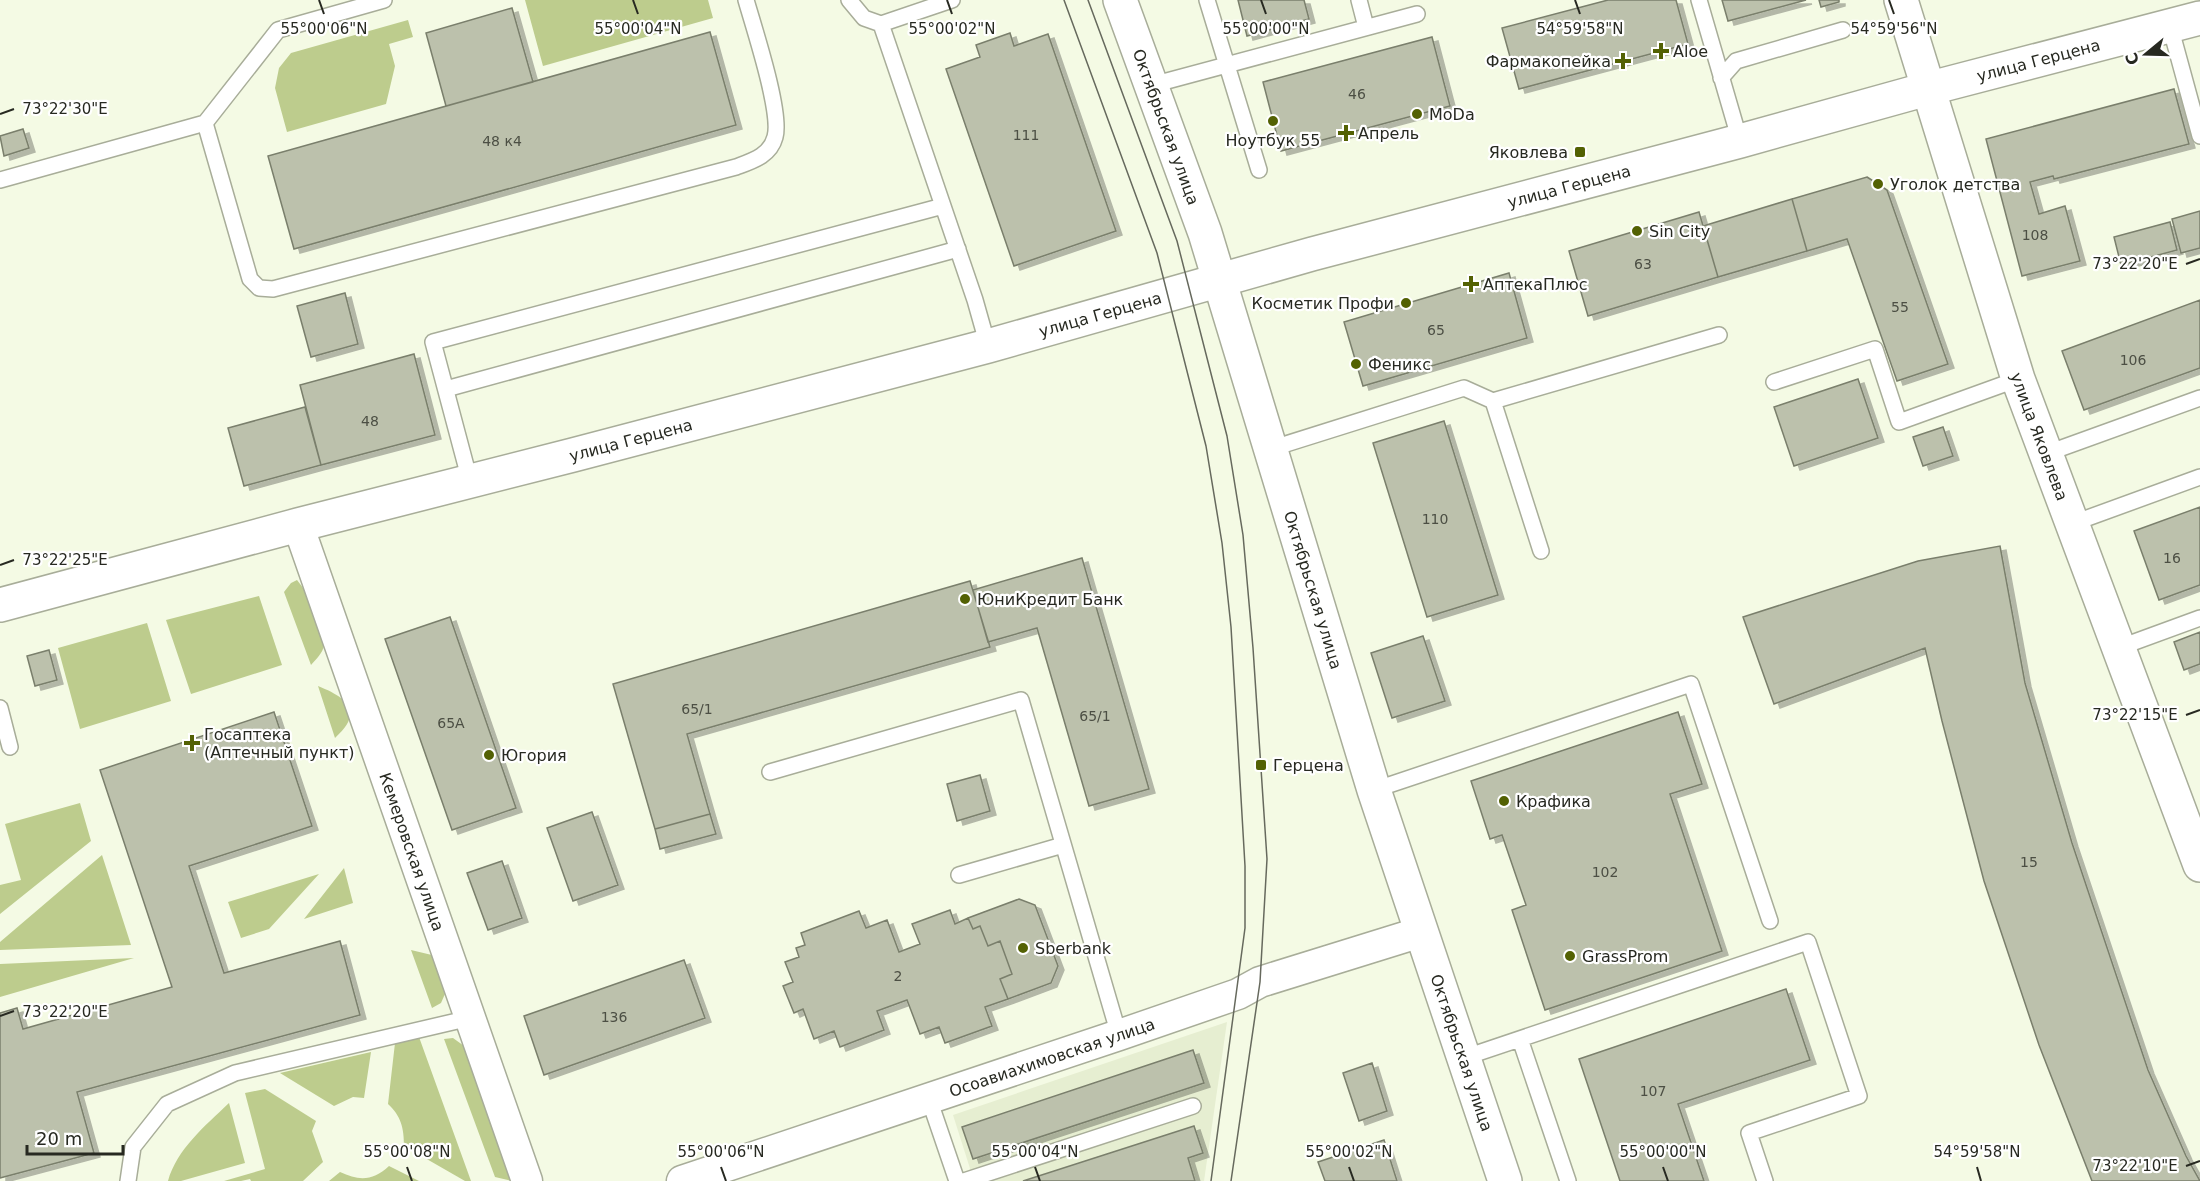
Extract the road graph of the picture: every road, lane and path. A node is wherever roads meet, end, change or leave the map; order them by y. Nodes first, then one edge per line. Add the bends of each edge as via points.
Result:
1 (384, 0) edge
2 (746, 0) edge
3 (849, 0) edge
4 (952, 0) edge
5 (1120, 0) edge
6 (1207, 0) edge
7 (1359, 0) edge
8 (1699, 0) edge
9 (1901, 0) edge
10 (1417, 14) dead end
11 (2185, 22) edge
12 (881, 24) junction
13 (1366, 27) junction
14 (1843, 30) dead end
15 (1226, 65) junction
16 (1721, 78) junction
17 (1152, 85) junction
18 (1927, 89) junction
19 (205, 123) junction
20 (2200, 136) edge
21 (1740, 141) junction
22 (1259, 170) dead end
23 (0, 180) edge
24 (943, 206) junction
25 (958, 249) junction
26 (1220, 281) junction
27 (1719, 335) dead end
28 (988, 346) junction
29 (2018, 379) junction
30 (1774, 382) dead end
31 (446, 389) junction
32 (2200, 398) edge
33 (1493, 401) junction
34 (1270, 449) junction
35 (2045, 454) junction
36 (2200, 477) edge
37 (470, 481) junction
38 (2071, 524) junction
39 (298, 525) junction
40 (1540, 551) dead end
41 (0, 605) edge
42 (2200, 618) edge
43 (2118, 648) junction
44 (0, 708) edge
45 (10, 747) dead end
46 (770, 772) dead end
47 (1374, 790) junction
48 (1064, 845) junction
49 (2198, 855) edge
50 (959, 875) dead end
51 (1770, 921) dead end
52 (1421, 932) junction
53 (470, 1018) junction
54 (1119, 1035) junction
55 (1520, 1039) junction
56 (1464, 1058) junction
57 (929, 1099) junction
58 (1193, 1106) dead end
59 (128, 1181) edge
60 (527, 1181) edge
61 (682, 1181) edge
62 (957, 1181) edge
63 (964, 1181) edge
64 (1505, 1181) edge
65 (1568, 1181) edge
66 (1765, 1181) edge

1 - 19 lane via 278,30
2 - 19 lane via 775,111 775,138 761,158 273,289 259,288 250,279
3 - 12 lane via 864,18
4 - 12 lane
5 - 17 main road, Октябрьская улица
6 - 15 lane
7 - 13 lane
8 - 16 lane
9 - 18 main road, улица Яковлева
10 - 13 lane
11 - 18 main road, улица Герцена
11 - 20 lane
12 - 24 lane
13 - 15 lane
14 - 16 lane via 1736,60
15 - 17 lane
15 - 22 lane
16 - 21 lane
17 - 26 main road, Октябрьская улица
18 - 21 main road, улица Герцена
18 - 29 main road, улица Яковлева
19 - 23 lane
21 - 26 main road, улица Герцена
24 - 25 lane
24 - 31 lane via 433,342
25 - 28 lane
25 - 31 lane
26 - 28 main road, улица Герцена
26 - 34 main road, Октябрьская улица
27 - 33 lane
28 - 37 main road, улица Герцена
29 - 30 lane via 1899,422 1875,349
29 - 35 main road, улица Яковлева
31 - 37 lane
32 - 35 lane
33 - 34 lane via 1464,388
33 - 40 lane
34 - 47 main road, Октябрьская улица
35 - 38 main road, улица Яковлева
36 - 38 lane
37 - 39 main road, улица Герцена
38 - 43 main road, улица Яковлева
39 - 41 main road, улица Герцена
39 - 53 street, Кемеровская улица
42 - 43 lane
43 - 49 main road, улица Яковлева
44 - 45 lane
46 - 48 lane via 1022,700
47 - 51 lane via 1691,684
47 - 52 main road, Октябрьская улица
48 - 50 lane
48 - 54 lane
52 - 54 street, Осоавиахимовская улица via 1260,982 1238,994
52 - 56 main road, Октябрьская улица
53 - 59 lane via 235,1073 167,1104 133,1147
53 - 60 street, Кемеровская улица
54 - 57 street, Осоавиахимовская улица
55 - 56 lane
55 - 65 lane
55 - 66 lane via 1808,942 1859,1096 1749,1133
56 - 64 main road, Октябрьская улица
57 - 61 street, Осоавиахимовская улица
57 - 62 lane
58 - 63 lane

